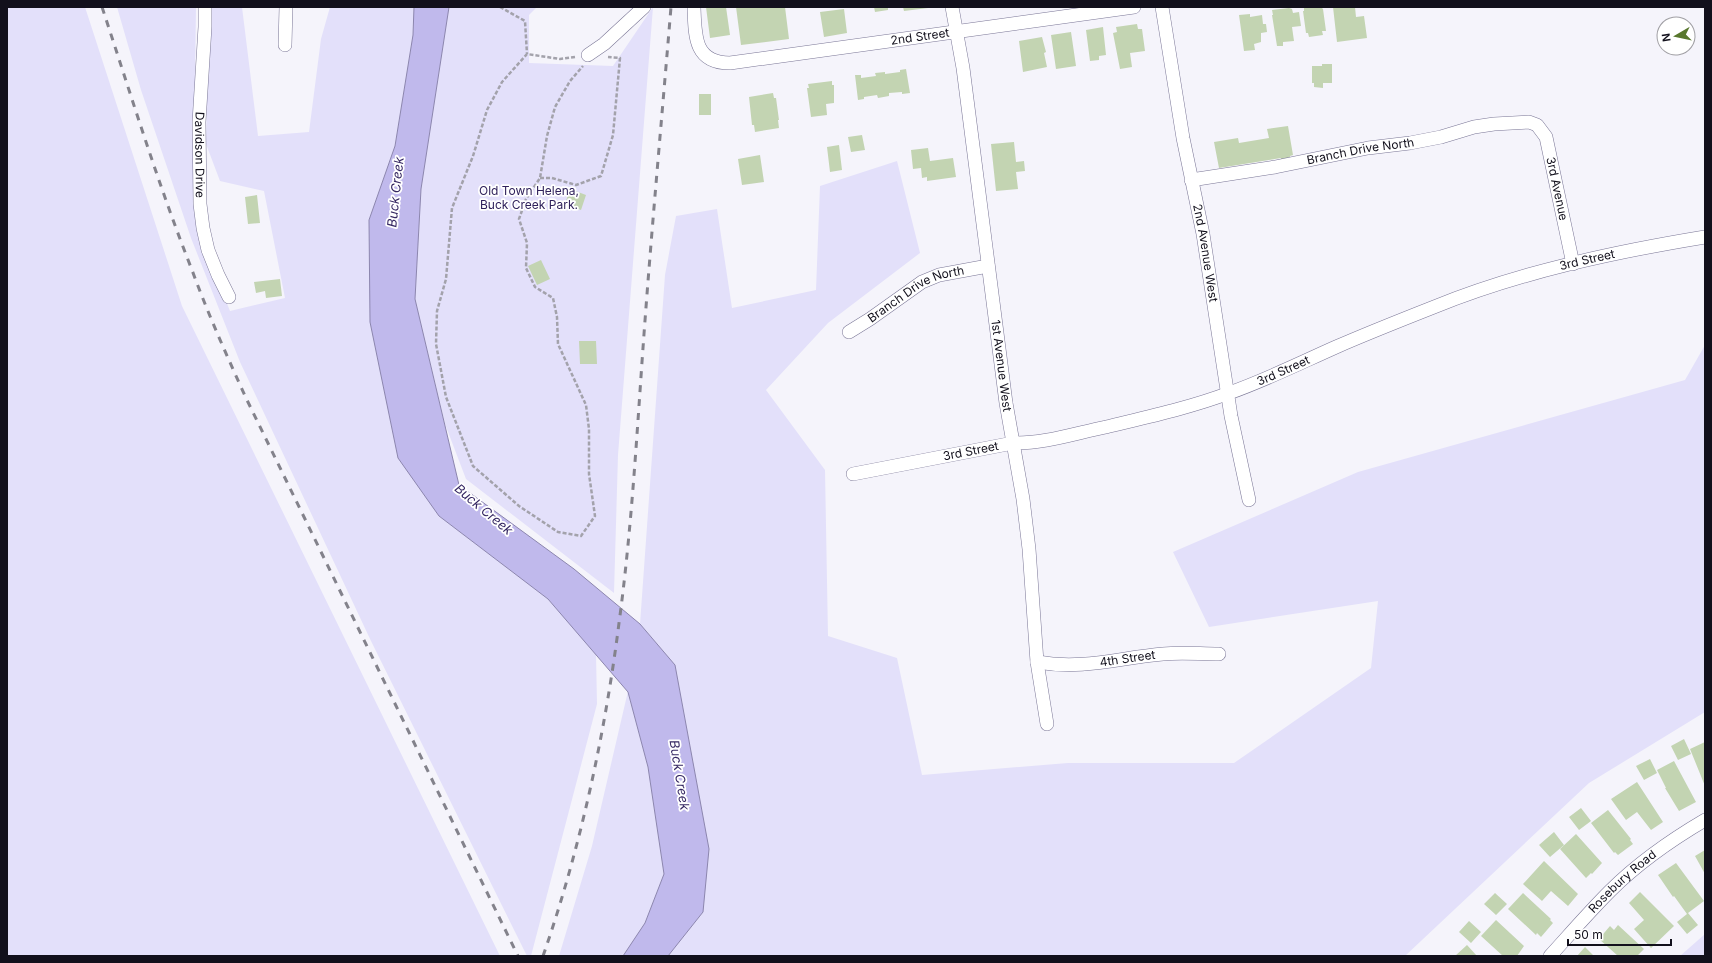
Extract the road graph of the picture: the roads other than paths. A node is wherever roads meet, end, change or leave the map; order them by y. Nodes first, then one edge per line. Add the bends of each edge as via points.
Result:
1 (205, 7) edge
2 (286, 7) edge
3 (644, 7) edge
4 (694, 7) edge
5 (952, 7) edge
6 (1134, 7) edge
7 (1162, 7) edge
8 (956, 31) junction
9 (285, 45) dead end
10 (588, 55) road end
11 (1529, 122) joint
12 (1192, 180) junction
13 (1705, 237) edge
14 (1573, 264) junction
15 (988, 266) junction
16 (229, 297) dead end
17 (849, 332) dead end
18 (1228, 394) junction
19 (1013, 443) junction
20 (853, 474) dead end
21 (1249, 500) dead end
22 (1219, 654) dead end
23 (1037, 662) junction
24 (1047, 724) dead end
25 (1705, 820) edge
26 (1550, 956) edge

1 - 16 street, Davidson Drive via 199,122 200,204 208,250
2 - 9 street
3 - 10 street via 604,44
4 - 8 street, 2nd Street via 697,42 701,52 714,62 730,63
5 - 8 street, 1st Avenue West
6 - 8 street, 2nd Street
7 - 12 street, 2nd Avenue West
8 - 15 street, 1st Avenue West
11 - 12 street, Branch Drive North via 1474,127 1410,144 1368,148 1275,167
11 - 14 street, 3rd Avenue via 1537,125 1546,137
12 - 18 street, 2nd Avenue West
13 - 14 street, 3rd Street
14 - 18 street, 3rd Street via 1498,284 1436,306
15 - 17 street, Branch Drive North via 940,274 922,282
15 - 19 street, 1st Avenue West
18 - 19 street, 3rd Street via 1174,411 1026,443
18 - 21 street, 2nd Avenue West
19 - 20 street, 3rd Street
19 - 23 street, 1st Avenue West via 1029,549
22 - 23 street, 4th Street via 1163,654 1073,666
23 - 24 street, 1st Avenue West
25 - 26 street, Rosebury Road via 1669,842 1630,872 1610,890

